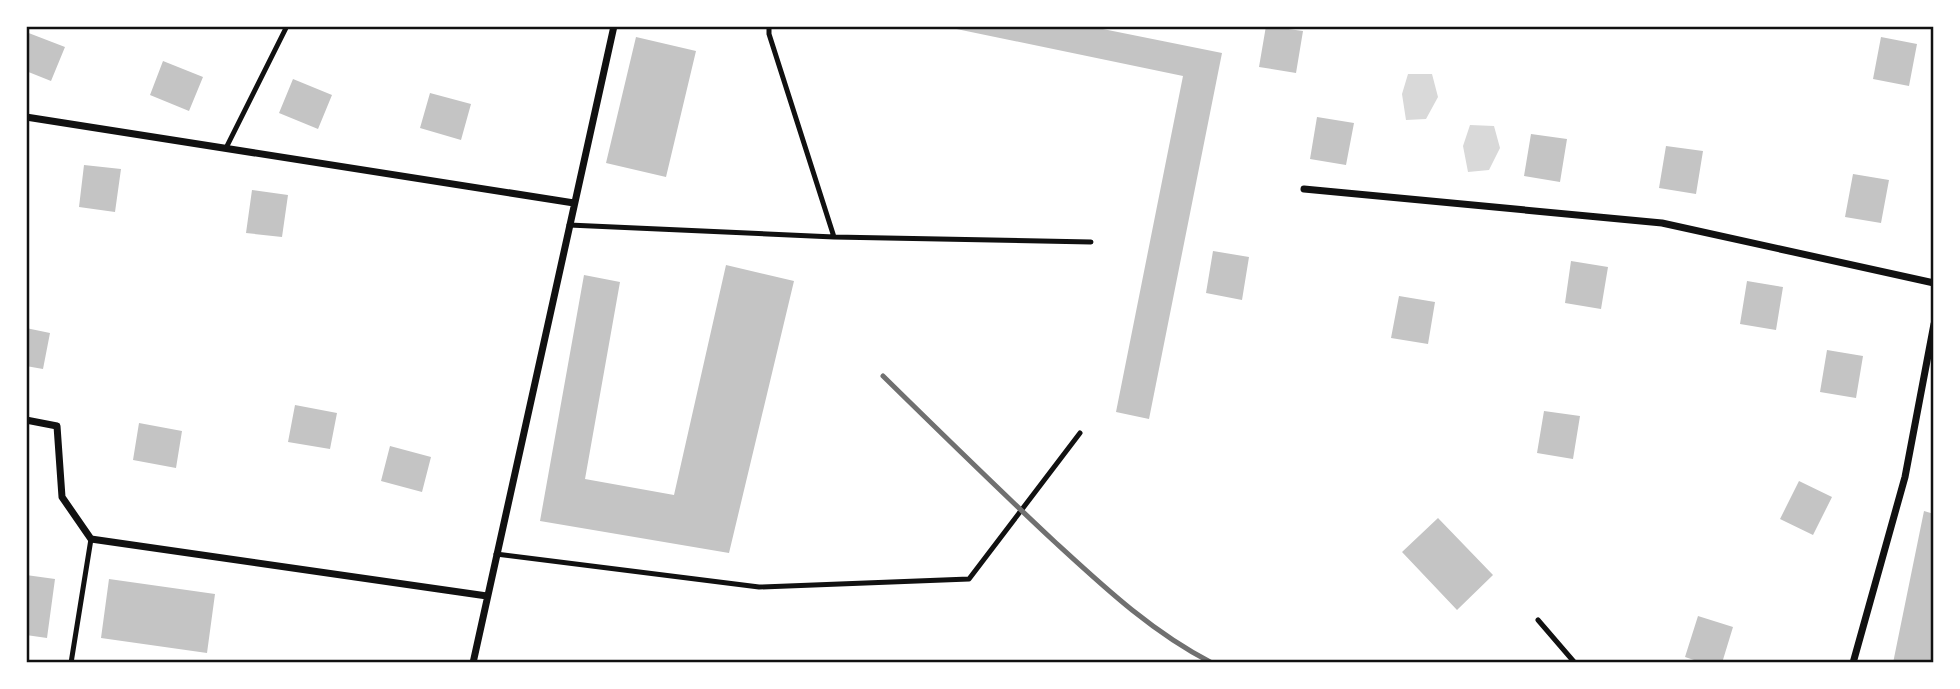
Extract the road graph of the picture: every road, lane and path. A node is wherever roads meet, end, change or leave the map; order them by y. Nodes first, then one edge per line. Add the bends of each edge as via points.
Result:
1 (287, 26) edge
2 (614, 26) edge
3 (769, 26) edge
4 (26, 117) edge
5 (226, 148) junction
6 (1304, 189) dead end
7 (574, 203) junction
8 (569, 225) junction
9 (834, 237) junction
10 (1091, 243) dead end
11 (1934, 284) edge
12 (1934, 324) edge
13 (26, 420) edge
14 (1080, 433) dead end
15 (91, 539) junction
16 (496, 554) junction
17 (487, 596) junction
18 (1538, 620) dead end
19 (71, 663) edge
20 (473, 663) edge
21 (1575, 663) edge
22 (1853, 663) edge

1 - 5 lane
2 - 7 street
3 - 9 lane
4 - 5 street
5 - 7 street
6 - 11 street via 1662,223
7 - 8 street
8 - 9 lane
8 - 16 street
9 - 10 lane
12 - 22 street via 1905,477
13 - 15 street via 57,426 62,497
14 - 16 lane via 969,579 760,587
15 - 17 street
15 - 19 lane
16 - 17 street
17 - 20 street
18 - 21 lane

